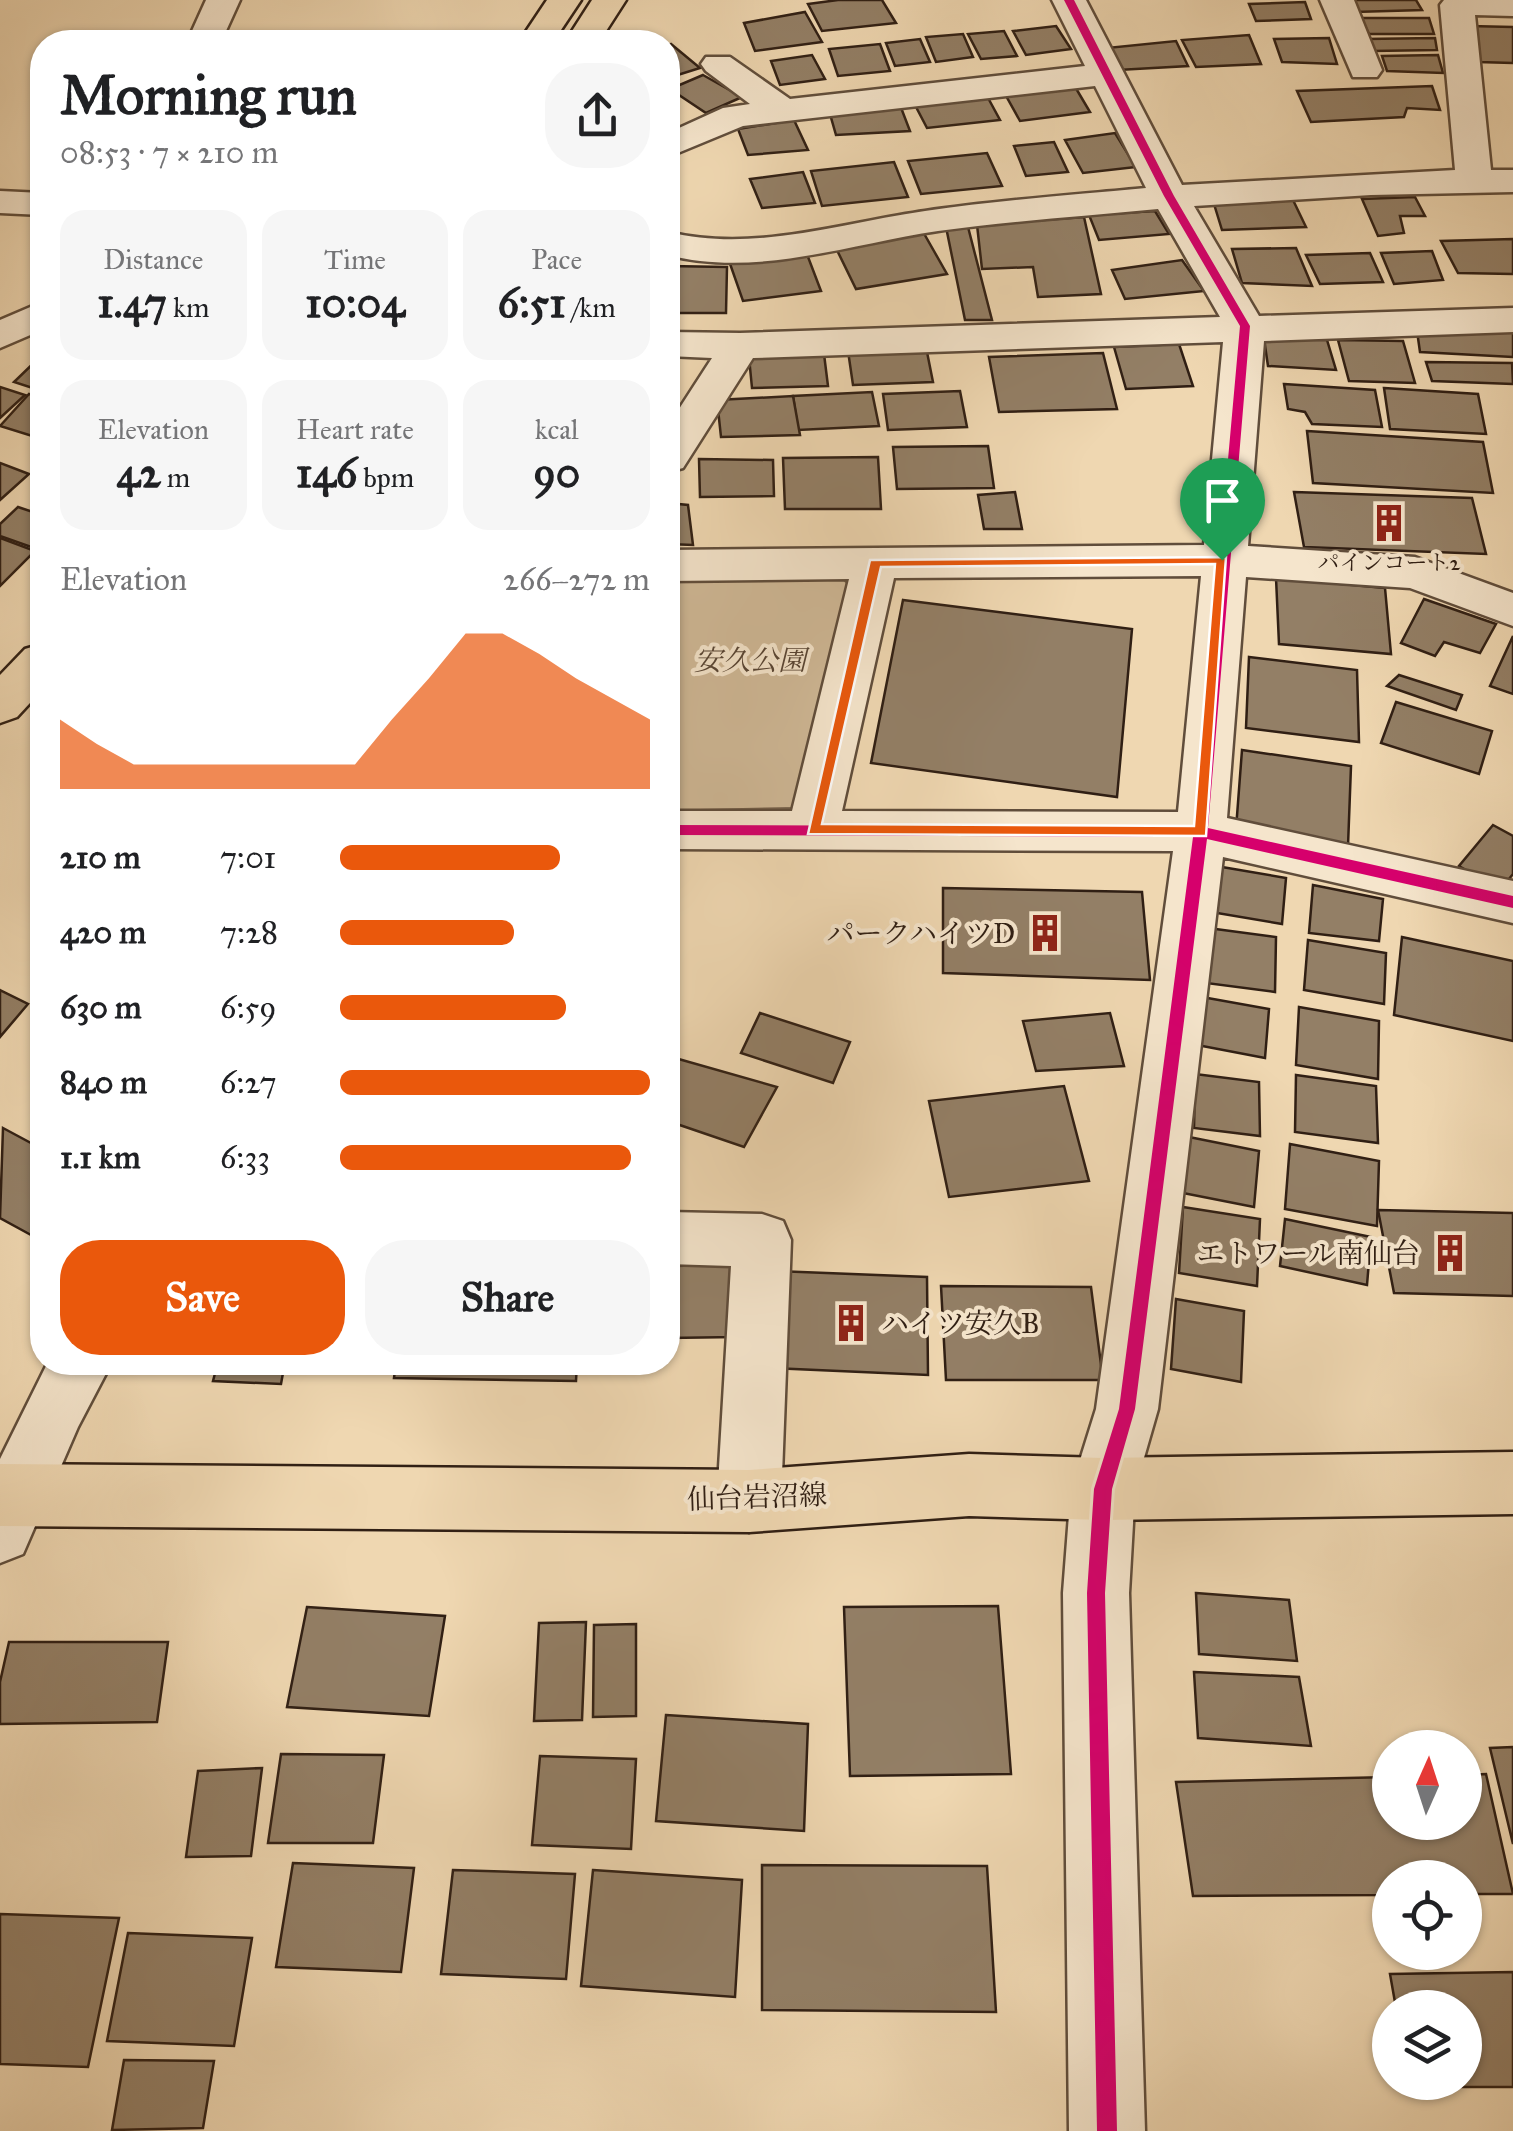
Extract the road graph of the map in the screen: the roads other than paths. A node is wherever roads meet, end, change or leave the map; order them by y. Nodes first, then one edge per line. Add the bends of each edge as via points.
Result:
1 (223, 0) edge
2 (564, 0) edge
3 (609, 0) edge
4 (1068, 0) edge
5 (1337, 0) edge
6 (1513, 6) edge
7 (209, 30) edge
8 (544, 30) edge
9 (590, 30) edge
10 (718, 64) dead end
11 (1365, 70) dead end
12 (1107, 74) junction
13 (785, 112) junction
14 (680, 141) edge
15 (1474, 181) junction
16 (1513, 182) edge
17 (1169, 196) junction
18 (0, 202) edge
19 (30, 203) edge
20 (680, 249) edge
21 (30, 320) edge
22 (1513, 320) edge
23 (1245, 326) junction
24 (0, 336) edge
25 (680, 344) edge
26 (740, 346) junction
27 (680, 439) edge
28 (1222, 560) junction
29 (875, 563) junction
30 (680, 564) edge
31 (1513, 610) edge
32 (680, 830) edge
33 (813, 830) junction
34 (1201, 832) junction
35 (1513, 902) edge
36 (680, 1238) edge
37 (74, 1375) edge
38 (1513, 1482) edge
39 (1102, 1488) junction
40 (749, 1501) junction
41 (5, 1507) edge
42 (1107, 2131) edge

1 - 7 street
2 - 8 main road
3 - 9 main road
4 - 12 street
5 - 11 street
6 - 15 street via 1457,5
10 - 13 street
12 - 13 street
12 - 17 street
13 - 14 street via 736,116
15 - 16 street
15 - 17 street
17 - 20 street via 939,220 729,252
17 - 23 street
18 - 19 street
21 - 24 street
22 - 23 street
23 - 26 street
23 - 28 street
25 - 26 street
26 - 27 street
28 - 29 street
28 - 31 street via 1415,573
28 - 34 street
29 - 30 street
29 - 33 street
32 - 33 street
33 - 34 street
34 - 35 street
34 - 39 street via 1126,1410
36 - 40 street via 762,1240
37 - 41 street
38 - 39 main road, 仙台岩沼線
39 - 40 main road, 仙台岩沼線 via 969,1485
39 - 42 street via 1096,1593
40 - 41 main road, 仙台岩沼線

